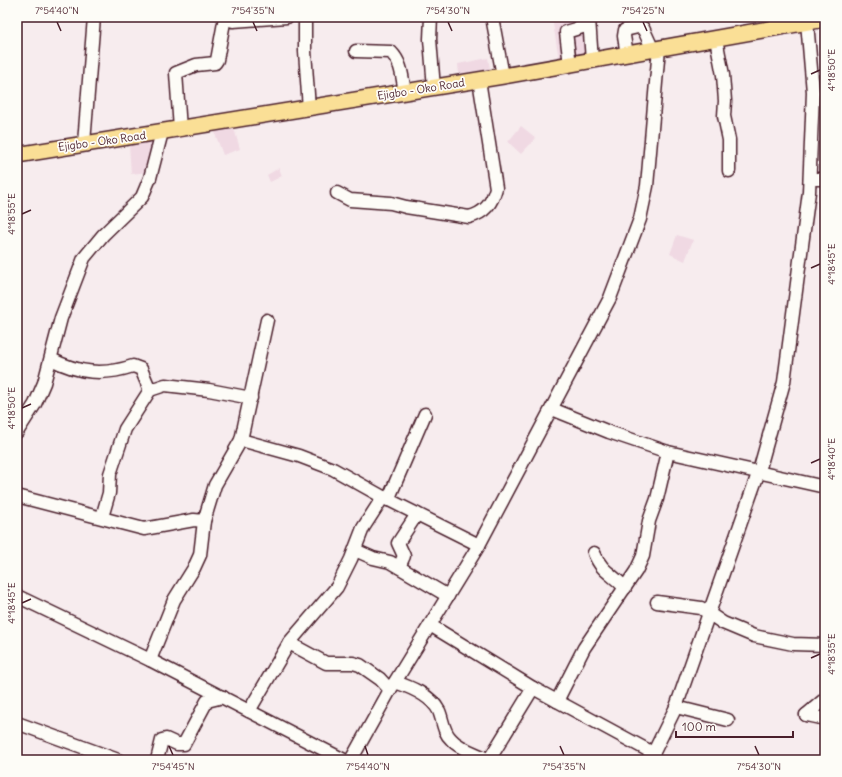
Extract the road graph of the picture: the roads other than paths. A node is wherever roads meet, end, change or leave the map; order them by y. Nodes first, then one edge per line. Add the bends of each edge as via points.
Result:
1 (94, 17) edge
2 (287, 17) edge
3 (305, 17) edge
4 (431, 17) edge
5 (492, 17) edge
6 (225, 18) edge
7 (825, 19) edge
8 (589, 21) edge
9 (801, 21) edge
10 (716, 39) junction
11 (656, 49) junction
12 (356, 51) dead end
13 (627, 55) junction
14 (592, 61) junction
15 (570, 65) junction
16 (503, 76) junction
17 (479, 80) junction
18 (434, 88) junction
19 (405, 92) junction
20 (309, 109) junction
21 (180, 129) junction
22 (162, 132) junction
23 (84, 143) junction
24 (17, 155) edge
25 (729, 171) dead end
26 (810, 179) junction
27 (825, 179) edge
28 (337, 193) dead end
29 (267, 320) dead end
30 (51, 360) junction
31 (150, 390) junction
32 (251, 398) junction
33 (552, 409) junction
34 (425, 414) dead end
35 (17, 432) edge
36 (241, 440) junction
37 (668, 452) junction
38 (759, 471) junction
39 (825, 487) edge
40 (17, 496) edge
41 (385, 498) junction
42 (417, 514) junction
43 (102, 517) junction
44 (204, 521) junction
45 (479, 545) junction
46 (355, 550) junction
47 (594, 554) dead end
48 (399, 567) junction
49 (625, 588) junction
50 (17, 596) edge
51 (448, 596) junction
52 (657, 602) dead end
53 (708, 614) junction
54 (430, 625) junction
55 (289, 643) junction
56 (825, 645) edge
57 (150, 660) junction
58 (393, 686) junction
59 (533, 688) junction
60 (223, 697) junction
61 (825, 699) edge
62 (557, 701) junction
63 (676, 707) junction
64 (248, 711) junction
65 (825, 719) edge
66 (728, 720) dead end
67 (17, 723) edge
68 (100, 757) edge
69 (651, 757) edge
70 (118, 760) edge
71 (157, 760) edge
72 (344, 760) edge
73 (350, 760) edge
74 (489, 760) edge

1 - 23 street
2 - 6 street via 233,21
3 - 20 street via 304,51
4 - 18 street
5 - 16 street
6 - 21 street via 215,63 196,65 176,73
7 - 9 main road, Ejigbo - Oko Road
8 - 14 street
8 - 15 street via 566,32
9 - 10 main road, Ejigbo - Oko Road
9 - 26 street via 813,92
10 - 11 main road, Ejigbo - Oko Road
10 - 25 street via 723,75
11 - 13 main road, Ejigbo - Oko Road
11 - 13 street via 644,28 638,27 625,30
11 - 33 street via 647,186 640,220 610,298
12 - 19 street via 391,52 399,62
13 - 14 main road, Ejigbo - Oko Road
14 - 15 main road, Ejigbo - Oko Road
15 - 16 main road, Ejigbo - Oko Road
16 - 17 main road, Ejigbo - Oko Road
17 - 18 main road, Ejigbo - Oko Road
17 - 28 street via 496,188 487,207 479,214 469,217 406,207 391,202 350,200
18 - 19 main road, Ejigbo - Oko Road
19 - 20 main road, Ejigbo - Oko Road
20 - 21 main road, Ejigbo - Oko Road
21 - 22 main road, Ejigbo - Oko Road
22 - 23 main road, Ejigbo - Oko Road
22 - 30 street via 147,189 133,207 91,247 84,258 61,318
23 - 24 main road, Ejigbo - Oko Road
26 - 27 street
26 - 38 street via 784,382
29 - 32 street
30 - 31 street via 77,370 95,372 116,372 133,366 141,369
30 - 35 street via 35,404
31 - 32 street via 165,385
31 - 43 street via 125,429 110,474 109,493
32 - 36 street
33 - 37 street
33 - 45 street
34 - 41 street
36 - 41 street via 315,461
36 - 44 street via 215,485
37 - 38 street
37 - 49 street via 649,521 643,556
38 - 39 street
38 - 53 street
40 - 43 street
41 - 42 street
41 - 46 street via 363,528
42 - 45 street
42 - 48 street via 398,543 404,556
43 - 44 street via 144,529 194,520
44 - 57 street via 200,555 174,600
45 - 51 street
46 - 48 street
46 - 55 street via 331,596
47 - 49 street via 603,570
48 - 51 street
49 - 62 street via 584,648
50 - 57 street
51 - 54 street
52 - 53 street via 701,608
53 - 56 street via 723,624 754,636 780,642
53 - 63 street
54 - 58 street
54 - 59 street
55 - 58 street via 326,663 346,662 360,665
55 - 64 street
57 - 60 street
58 - 73 street
58 - 74 street via 414,688 431,701 438,709 447,735 454,743
59 - 62 street
59 - 74 street
60 - 64 street
60 - 71 street via 207,701 184,744 162,740
61 - 65 street via 806,715
62 - 69 street
63 - 66 street
63 - 69 street
64 - 72 street
67 - 68 street
68 - 70 street

